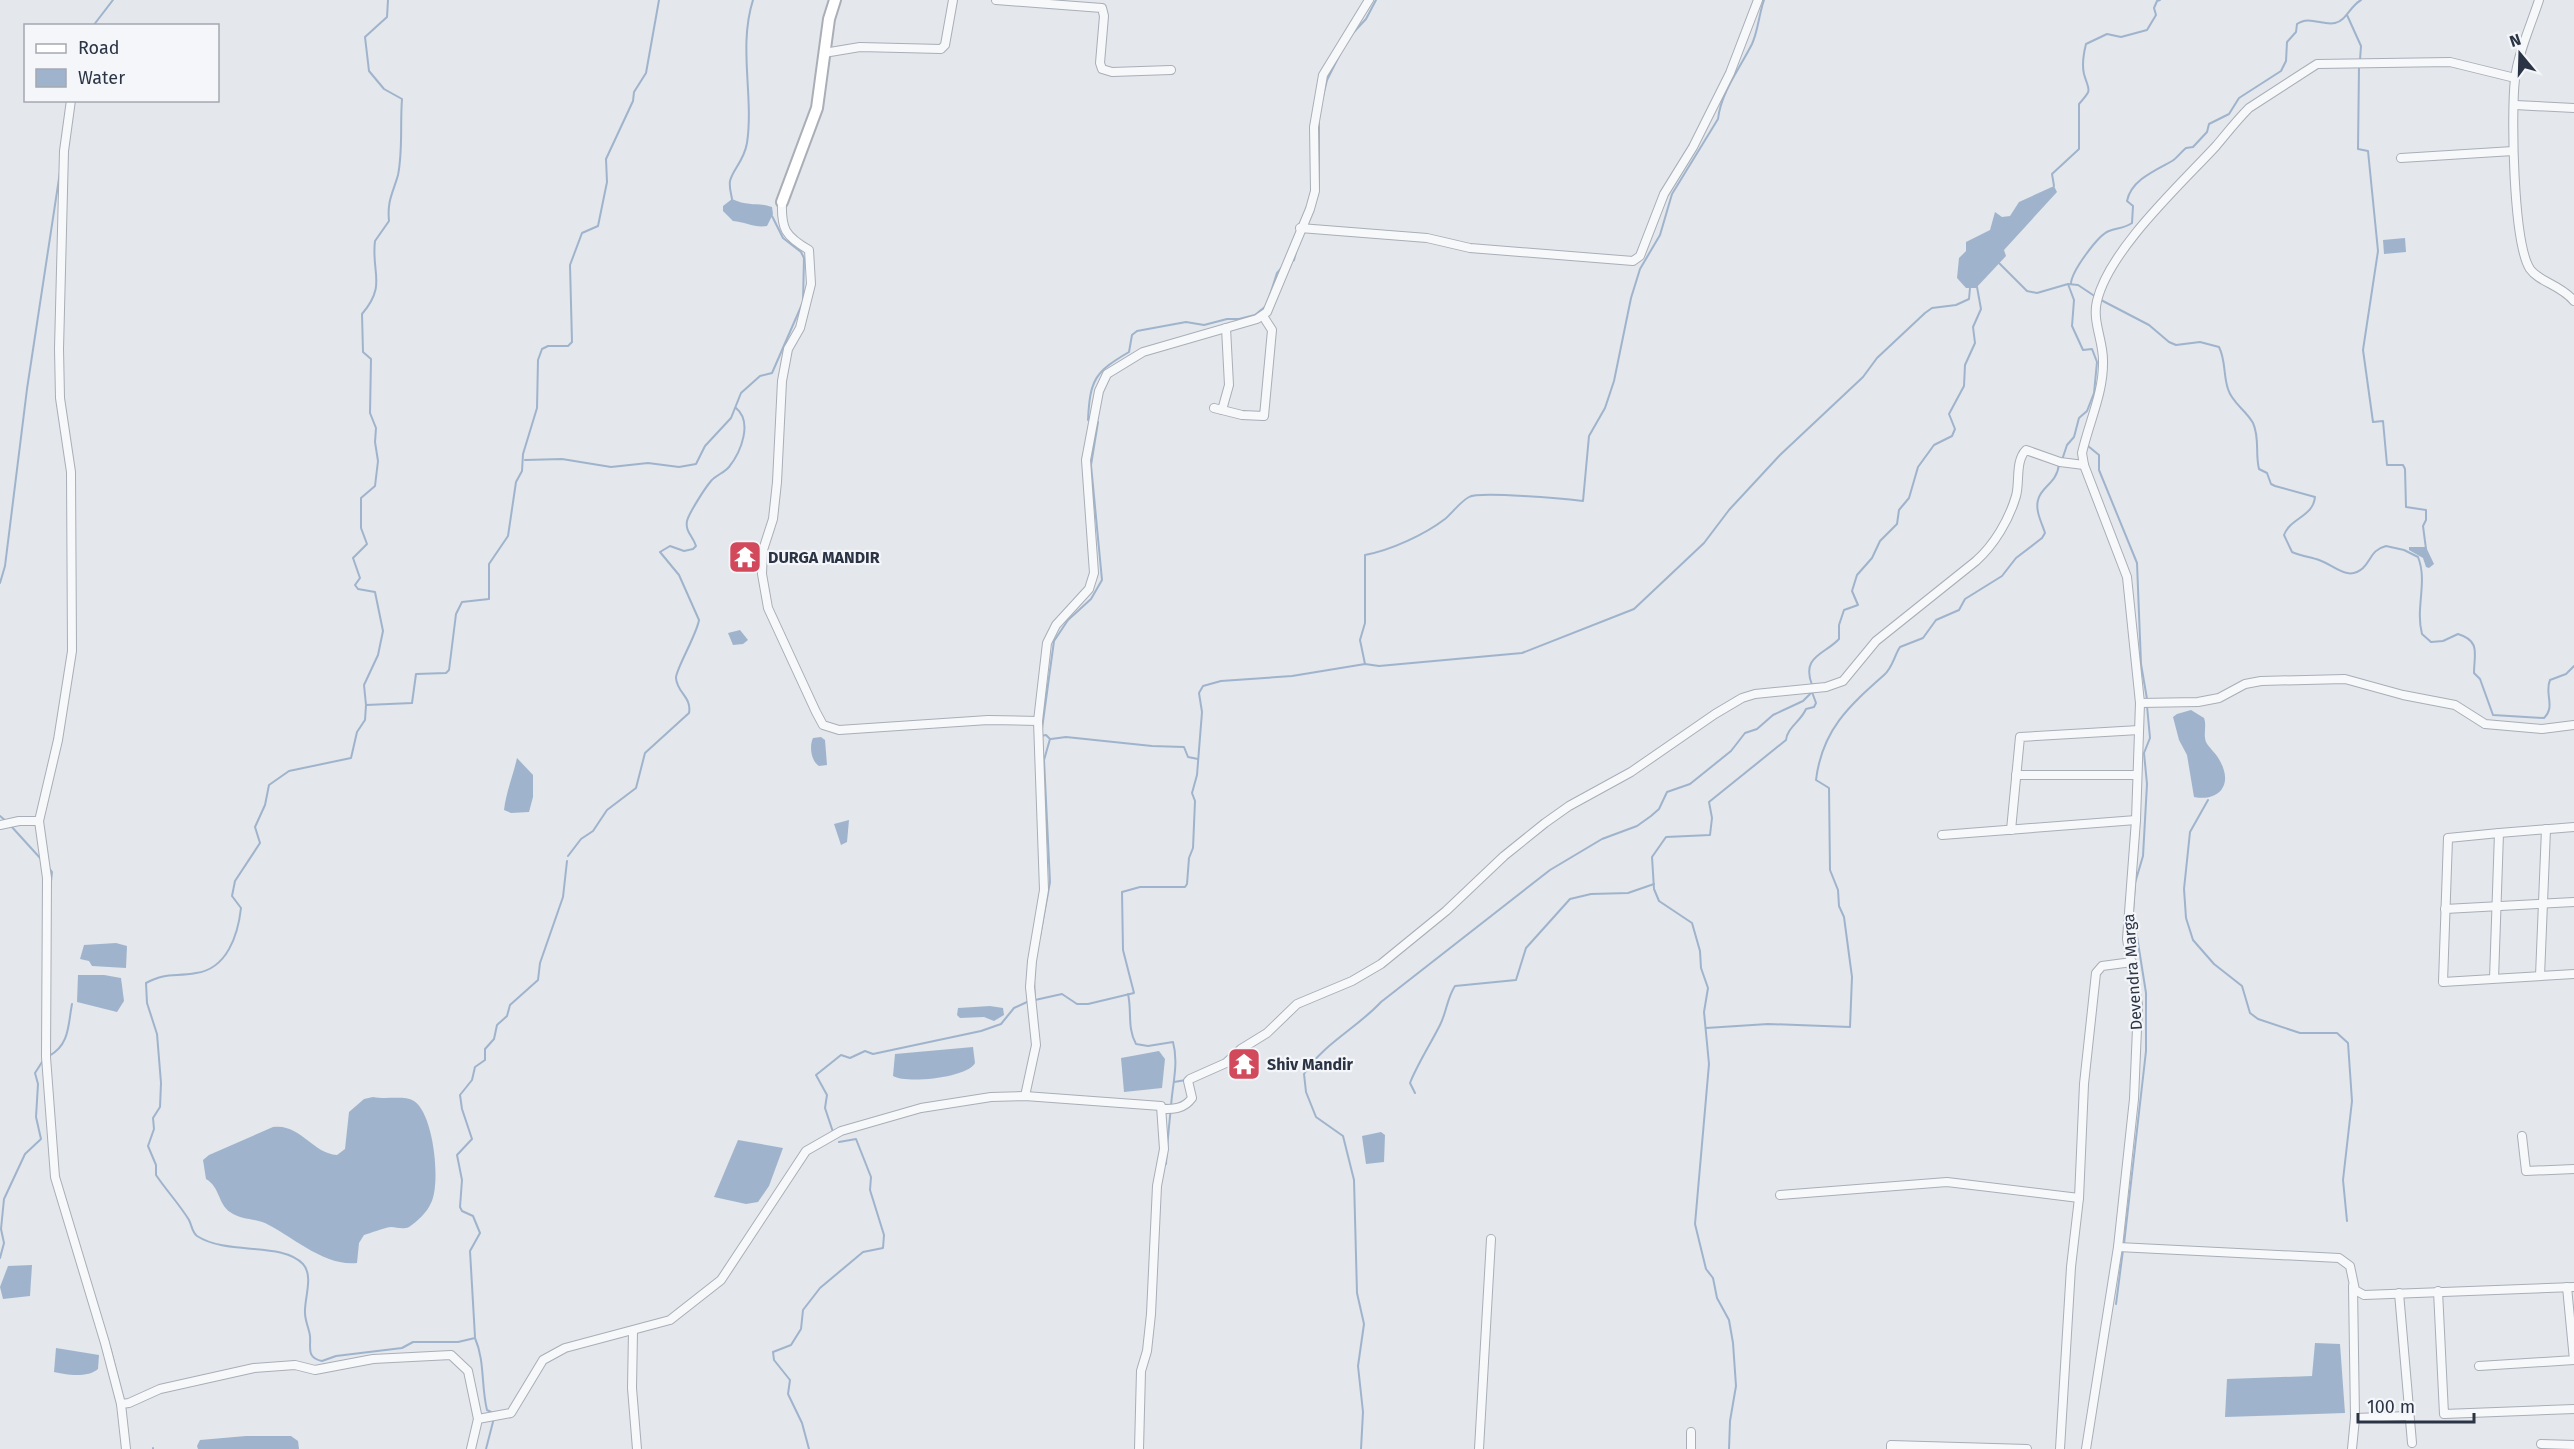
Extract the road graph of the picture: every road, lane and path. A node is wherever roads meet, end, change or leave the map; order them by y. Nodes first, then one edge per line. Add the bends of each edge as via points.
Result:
1 (835, 0) edge
2 (953, 0) edge
3 (996, 0) edge
4 (1369, 0) edge
5 (1758, 0) edge
6 (2539, 0) edge
7 (824, 53) junction
8 (1171, 70) dead end
9 (2515, 78) junction
10 (71, 102) edge
11 (2515, 105) junction
12 (2574, 108) edge
13 (2513, 151) junction
14 (2401, 158) dead end
15 (782, 202) joint
16 (1300, 228) junction
17 (2574, 301) edge
18 (1263, 316) junction
19 (1226, 328) junction
20 (2084, 465) junction
21 (2140, 703) junction
22 (1038, 721) junction
23 (2574, 725) edge
24 (2139, 730) junction
25 (2016, 775) junction
26 (2137, 775) junction
27 (2136, 820) junction
28 (39, 821) junction
29 (0, 825) edge
30 (2574, 827) edge
31 (2546, 829) junction
32 (2011, 830) junction
33 (2499, 833) junction
34 (1942, 835) dead end
35 (2574, 902) edge
36 (2542, 904) junction
37 (2496, 908) junction
38 (2445, 909) junction
39 (2132, 962) junction
40 (2574, 974) edge
41 (2540, 976) junction
42 (2494, 979) junction
43 (1025, 1096) junction
44 (1168, 1109) junction
45 (2522, 1136) dead end
46 (2574, 1169) edge
47 (1780, 1195) dead end
48 (2079, 1198) junction
49 (1491, 1239) dead end
50 (2118, 1247) junction
51 (2353, 1285) junction
52 (2571, 1287) edge
53 (2438, 1291) junction
54 (2399, 1293) junction
55 (633, 1331) junction
56 (2479, 1366) dead end
57 (120, 1404) junction
58 (2574, 1409) edge
59 (2408, 1416) junction
60 (2355, 1418) junction
61 (478, 1419) junction
62 (1691, 1432) dead end
63 (2412, 1443) dead end
64 (2541, 1444) dead end
65 (2574, 1445) edge
66 (126, 1449) edge
67 (471, 1449) edge
68 (637, 1449) edge
69 (1139, 1449) edge
70 (1479, 1449) edge
71 (1691, 1449) edge
72 (1891, 1449) edge
73 (2027, 1449) edge
74 (2060, 1449) edge
75 (2086, 1449) edge
76 (2352, 1449) edge

1 - 7 street
2 - 7 street via 941,49 860,47
3 - 8 street via 1102,8 1102,69
4 - 16 street via 1323,75 1314,127 1315,191
5 - 16 street via 1730,73 1664,194 1640,256 1633,261 1470,248 1427,238
6 - 9 street
7 - 15 street via 818,108
9 - 11 street
9 - 20 street via 2450,62 2318,64 2257,100 2167,198 2109,270 2096,304 2102,378 2082,453
10 - 28 street via 64,151 59,349 60,398 71,472 72,651 58,740
11 - 12 street
11 - 13 street
13 - 14 street
13 - 17 street via 2528,265
15 - 22 street via 781,217 791,240 809,250 811,284 800,327 788,349 782,381 777,482 762,574 768,608 816,712 823,725 839,730 988,720
16 - 18 street via 1271,305
18 - 19 street
18 - 19 street via 1272,330 1264,416 1218,409 1229,385
19 - 22 street via 1143,352 1116,367 1101,383 1086,460 1094,573 1089,589 1050,634
20 - 21 street, Devendra Marga via 2127,577
20 - 44 street via 2026,450 2016,496 1989,548 1876,641 1843,681 1827,687 1742,698 1631,772 1569,806 1504,856 1446,911 1381,964 1297,1004 1267,1033 1226,1063 1188,1081 1192,1098 1182,1107
21 - 23 street via 2218,699 2254,681 2344,679 2455,705 2484,724 2542,729
21 - 24 street, Devendra Marga
22 - 43 street via 1044,890 1030,987 1036,1045
24 - 25 street via 2022,735
24 - 26 street, Devendra Marga
25 - 26 street
25 - 32 street
26 - 27 street, Devendra Marga
27 - 32 street
27 - 39 street, Devendra Marga via 2127,928
28 - 29 street
28 - 57 street via 46,878 47,1055 55,1177
30 - 31 street
31 - 33 street
31 - 36 street
32 - 34 street
33 - 37 street
33 - 38 street via 2448,838
35 - 36 street
36 - 37 street
36 - 41 street
37 - 38 street
37 - 42 street
38 - 42 street via 2442,982
39 - 48 street via 2102,966 2096,973 2084,1084
39 - 50 street, Devendra Marga via 2138,1005 2137,1056
40 - 41 street
41 - 42 street
43 - 44 street via 1158,1104
43 - 55 street via 921,1108 841,1131 806,1151 721,1280 670,1320
44 - 69 street via 1157,1186
45 - 46 street via 2526,1171
47 - 48 street via 1947,1182
48 - 74 street
49 - 70 street
50 - 51 street via 2339,1258 2350,1266
50 - 75 street, Devendra Marga
51 - 54 street via 2360,1294
51 - 60 street
52 - 53 street
52 - 56 street via 2574,1360
53 - 54 street
53 - 58 street via 2444,1414
54 - 59 street
55 - 61 street via 565,1348 543,1360 511,1413
55 - 68 street
57 - 61 street via 159,1389 254,1368 295,1365 315,1370 373,1359 450,1355 468,1371
57 - 66 street
59 - 60 street
59 - 63 street
60 - 76 street
61 - 67 street
62 - 71 street
64 - 65 street
72 - 73 street via 1891,1445

